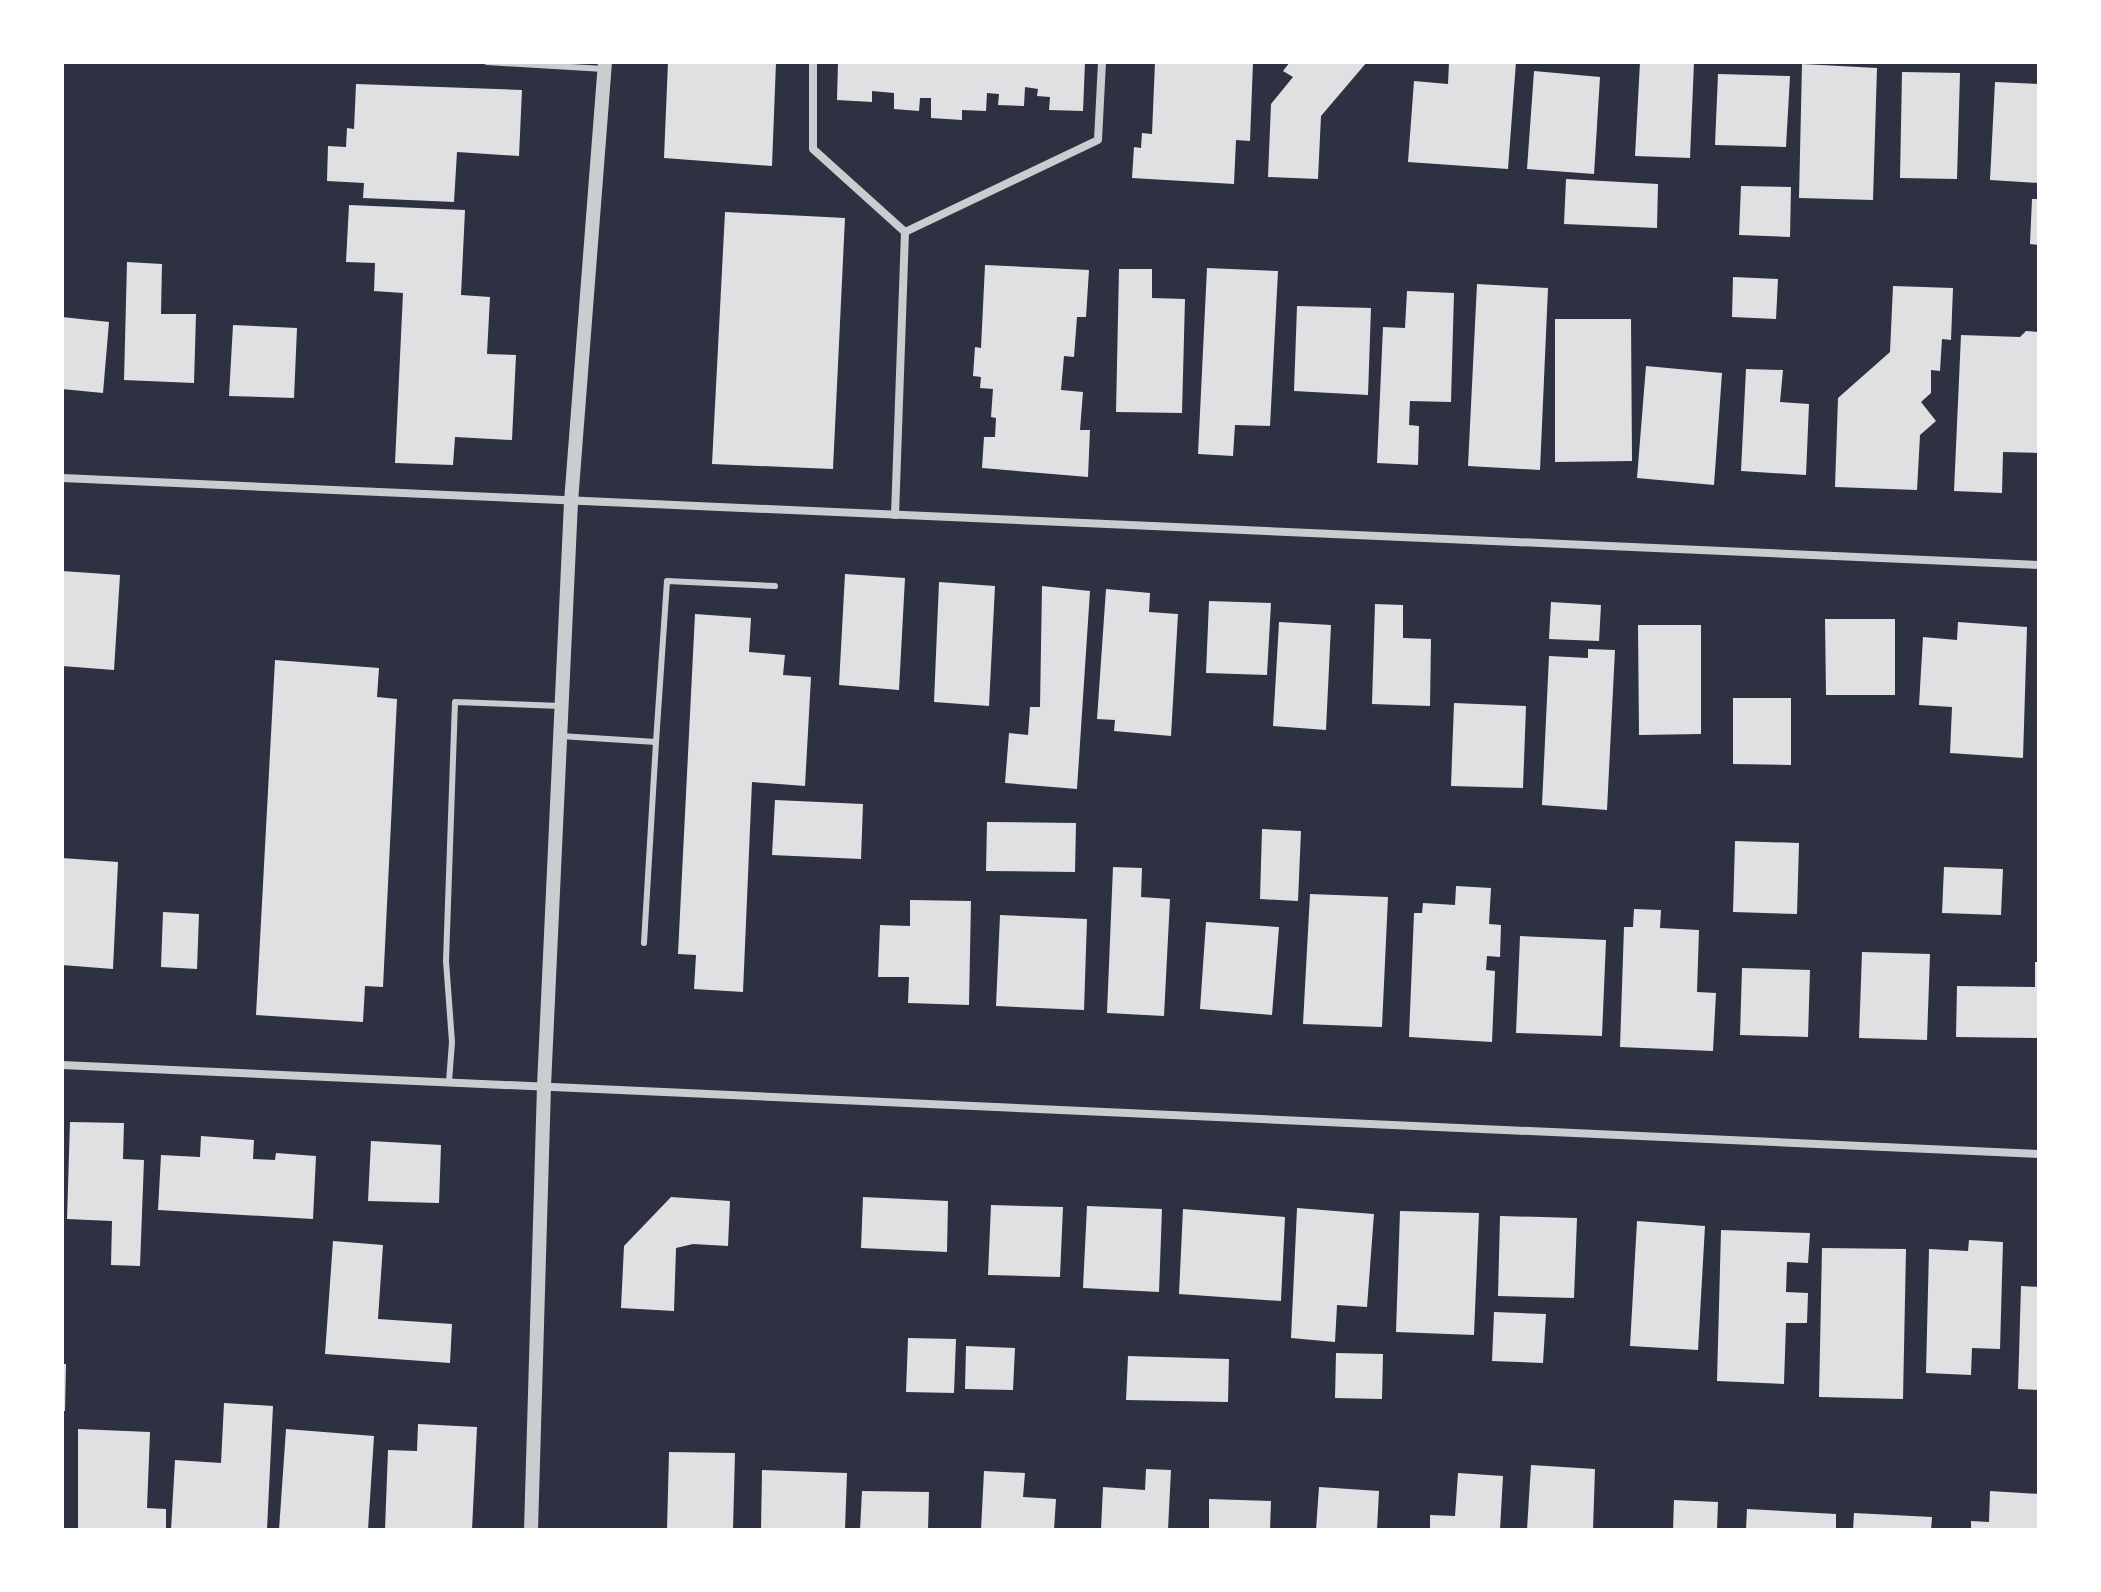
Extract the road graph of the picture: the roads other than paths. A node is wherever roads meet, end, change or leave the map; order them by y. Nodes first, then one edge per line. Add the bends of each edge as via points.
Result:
1 (487, 62) edge
2 (813, 62) edge
3 (1102, 62) edge
4 (605, 66) edge
5 (905, 232) junction
6 (62, 478) edge
7 (571, 502) junction
8 (895, 515) junction
9 (2039, 565) edge
10 (775, 586) dead end
11 (561, 706) junction
12 (560, 736) junction
13 (656, 742) junction
14 (644, 943) dead end
15 (62, 1065) edge
16 (449, 1082) junction
17 (544, 1086) junction
18 (2039, 1154) edge
19 (531, 1530) edge

1 - 4 lane
2 - 5 street via 813,149
3 - 5 street via 1098,140
4 - 7 street
5 - 8 street
6 - 7 street
7 - 8 street
7 - 11 street
8 - 9 street
10 - 13 lane via 667,581
11 - 12 street
11 - 16 lane via 455,702 446,961
12 - 13 lane
12 - 17 street
13 - 14 lane
15 - 16 street
16 - 17 street
17 - 18 street
17 - 19 street

